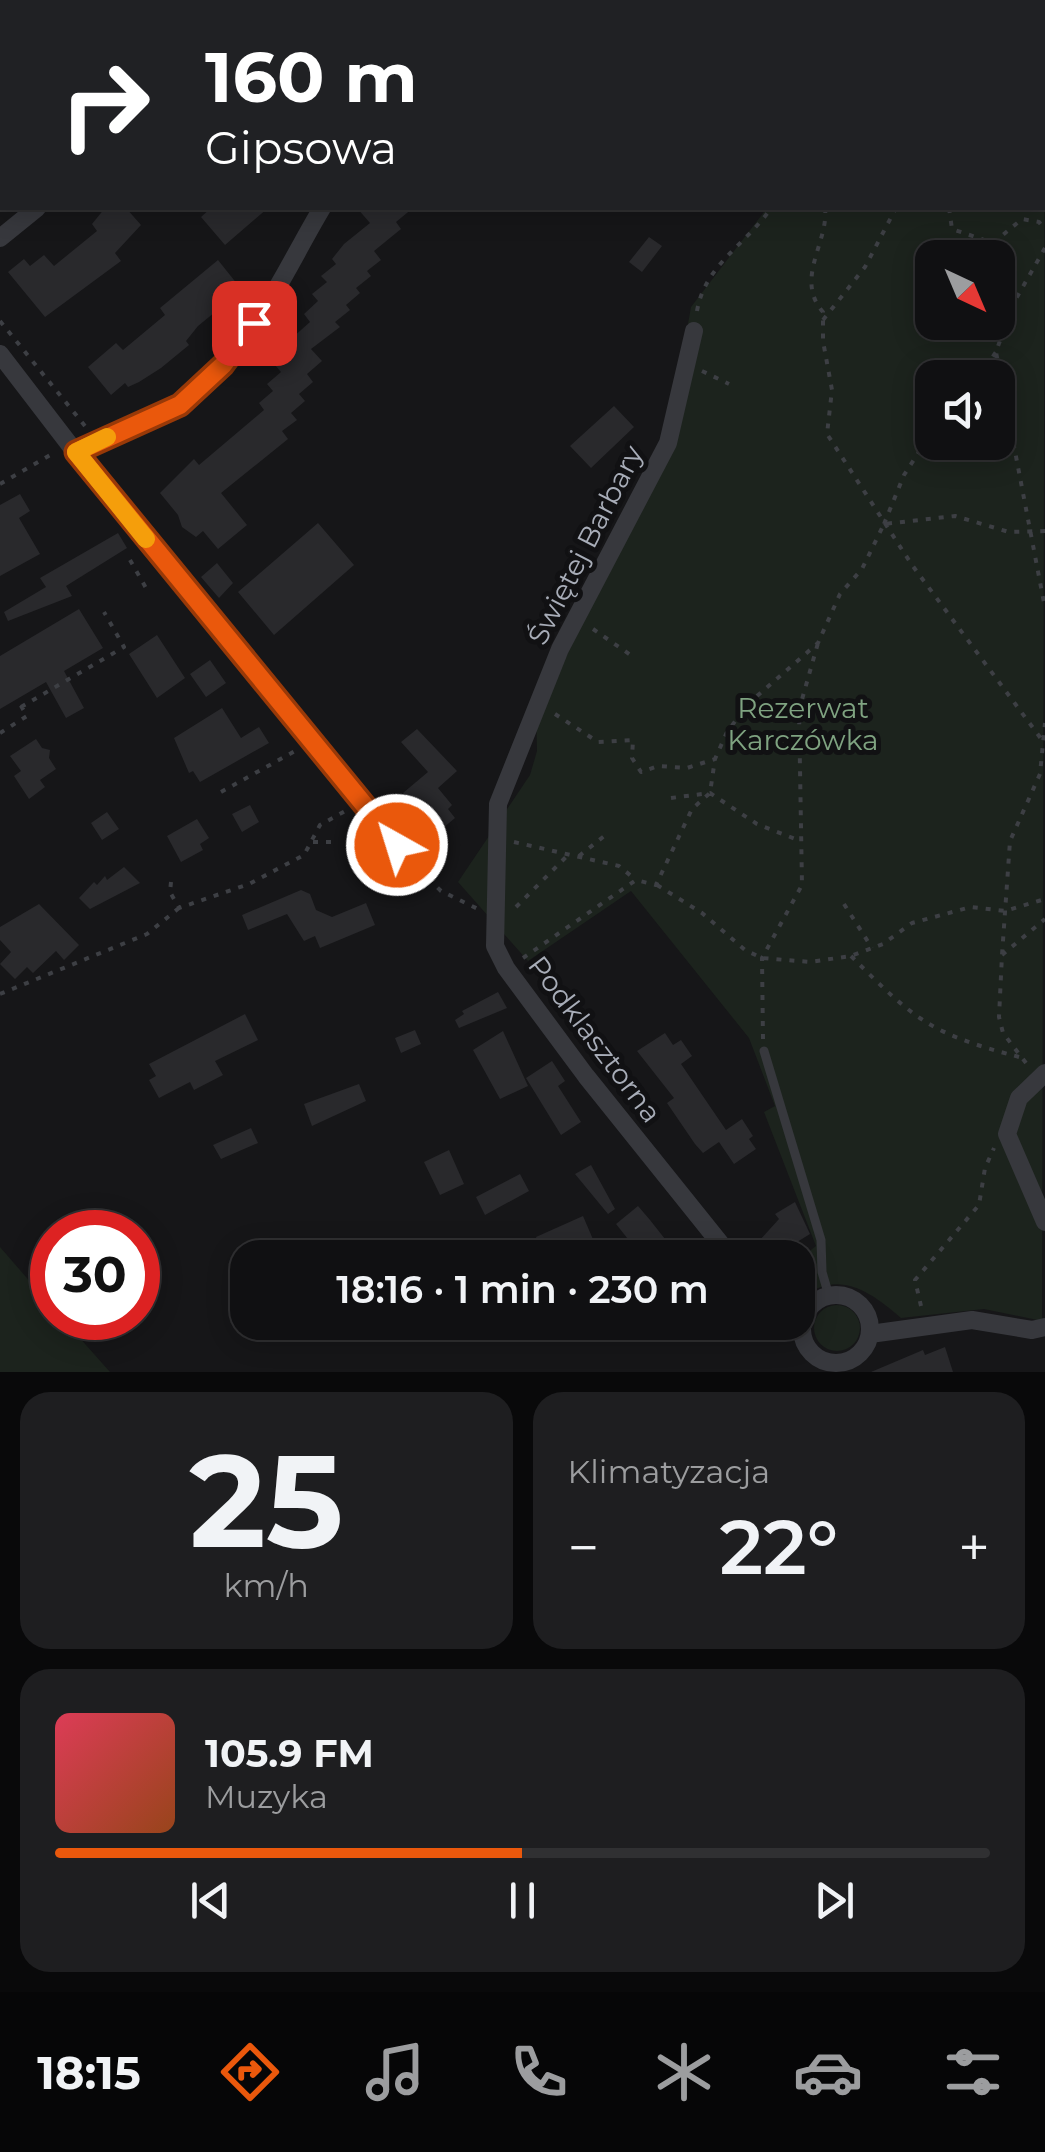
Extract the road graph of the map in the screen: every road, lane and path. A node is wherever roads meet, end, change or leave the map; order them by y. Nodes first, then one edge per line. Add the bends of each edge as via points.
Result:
1 (35, 210) edge
2 (321, 210) edge
3 (769, 210) edge
4 (825, 210) edge
5 (895, 210) edge
6 (949, 210) edge
7 (1045, 230) edge
8 (0, 238) edge
9 (1045, 248) edge
10 (824, 320) junction
11 (0, 321) edge
12 (694, 331) joint
13 (996, 352) junction
14 (0, 354) edge
15 (990, 360) edge
16 (688, 364) junction
17 (729, 384) dead end
18 (96, 441) junction
19 (56, 452) dead end
20 (76, 452) junction
21 (915, 458) edge
22 (0, 484) edge
23 (884, 524) junction
24 (1031, 530) junction
25 (1045, 530) edge
26 (130, 560) dead end
27 (146, 588) dead end
28 (1045, 608) edge
29 (104, 612) dead end
30 (577, 617) junction
31 (818, 643) junction
32 (632, 656) dead end
33 (64, 671) dead end
34 (68, 679) junction
35 (17, 699) dead end
36 (22, 707) junction
37 (536, 707) junction
38 (1045, 723) edge
39 (0, 733) edge
40 (312, 740) junction
41 (1044, 743) edge
42 (715, 759) junction
43 (221, 792) dead end
44 (710, 793) junction
45 (671, 798) dead end
46 (336, 816) dead end
47 (608, 833) dead end
48 (496, 836) junction
49 (798, 840) junction
50 (312, 842) junction
51 (334, 842) dead end
52 (397, 845) joint
53 (569, 854) junction
54 (579, 856) junction
55 (636, 880) junction
56 (171, 882) dead end
57 (656, 885) junction
58 (1045, 899) edge
59 (844, 904) dead end
60 (179, 908) junction
61 (1005, 911) junction
62 (1045, 918) edge
63 (495, 928) junction
64 (872, 948) junction
65 (1002, 954) junction
66 (850, 956) junction
67 (762, 958) junction
68 (506, 968) junction
69 (0, 994) edge
70 (764, 1051) joint
71 (1023, 1058) junction
72 (1042, 1076) edge
73 (1007, 1134) junction
74 (1045, 1222) edge
75 (718, 1240) edge
76 (829, 1296) junction
77 (815, 1303) edge
78 (925, 1326) junction
79 (1045, 1327) edge
80 (870, 1334) junction
81 (803, 1340) edge
82 (825, 1366) edge

1 - 8 street
2 - 18 street via 254,323 207,382 167,413
3 - 12 path via 705,284
4 - 10 path via 810,270
5 - 10 path via 865,267
6 - 7 path via 952,229 993,243 1022,219
9 - 13 path via 1013,304
10 - 23 path via 832,390 827,434
11 - 18 path
12 - 16 street, Świętej Barbary
13 - 15 path
13 - 24 path
14 - 20 street
16 - 17 path
16 - 30 street, Świętej Barbary via 668,443
18 - 20 street
19 - 22 path
20 - 40 street
21 - 23 path
23 - 24 path via 955,516 1009,532
23 - 31 path
23 - 41 path
24 - 25 path
24 - 28 path
26 - 27 path
29 - 34 path via 124,647
30 - 32 path
30 - 37 street, Świętej Barbary
31 - 42 path via 749,703
31 - 49 path via 799,710
33 - 34 path
34 - 36 path
35 - 36 path
36 - 39 path via 27,716
37 - 42 path via 570,720 598,742 633,740 632,758 641,772
37 - 48 street, Świętej Barbary via 498,804
38 - 41 path
40 - 43 path
40 - 52 street
41 - 61 path via 1040,774 1010,840
42 - 44 path
44 - 45 path
44 - 49 path via 757,824
44 - 57 path via 692,809
46 - 50 path via 320,825
47 - 54 path
48 - 53 path
48 - 63 street, Świętej Barbary
49 - 67 path via 802,885
50 - 51 path
50 - 60 path via 304,855 249,884
52 - 63 path via 441,891 480,910
53 - 54 path
53 - 63 path
54 - 55 path via 619,866
55 - 57 path
55 - 68 path
56 - 60 path
57 - 67 path
58 - 61 path
59 - 64 path
60 - 69 path via 146,934
61 - 64 path via 971,907 926,919
61 - 65 path
62 - 65 path
63 - 68 street, Podklasztorna
64 - 66 path
65 - 71 path via 999,1017
66 - 67 path via 810,962
66 - 71 path via 909,1014 946,1037
67 - 70 path
68 - 75 street, Podklasztorna
70 - 76 lane via 822,1240
71 - 72 path
72 - 73 street via 1019,1098
73 - 74 street
73 - 78 path via 985,1168 979,1204 915,1280
76 - 77 street
76 - 80 street via 860,1304
78 - 79 street via 972,1320
78 - 80 street
80 - 82 street via 858,1355
81 - 82 street

